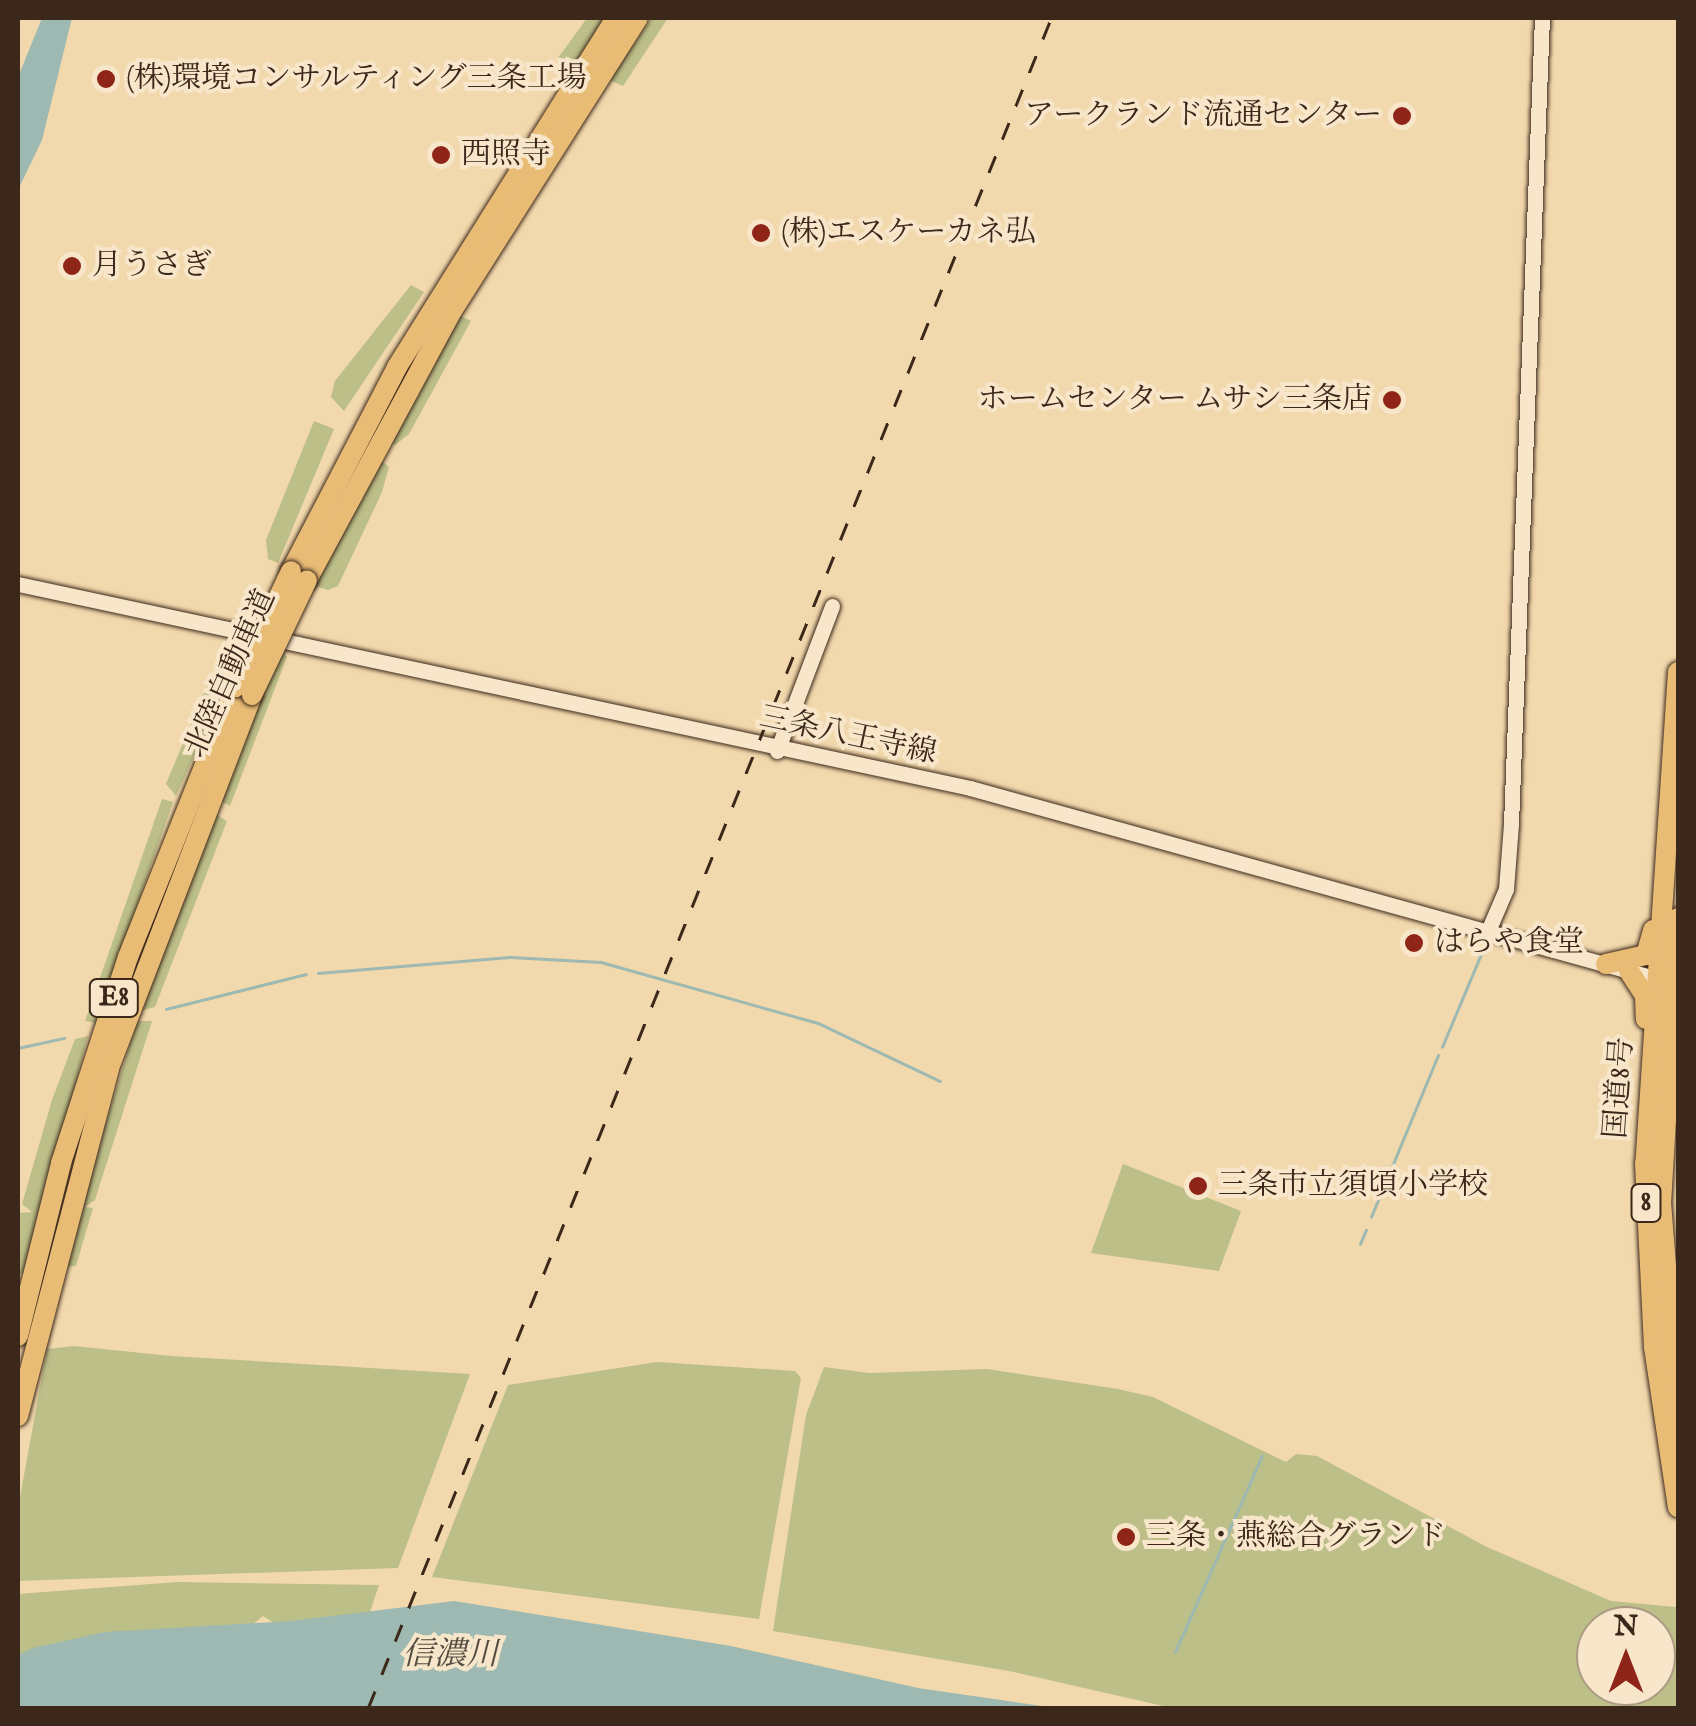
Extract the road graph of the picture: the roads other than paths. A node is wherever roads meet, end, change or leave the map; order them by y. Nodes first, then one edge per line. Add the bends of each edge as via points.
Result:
1 (616, 18) edge
2 (638, 18) edge
3 (1542, 18) edge
4 (593, 68) junction
5 (18, 584) edge
6 (832, 606) dead end
7 (1678, 672) edge
8 (778, 750) junction
9 (1664, 872) junction
10 (1678, 918) edge
11 (1488, 931) junction
12 (1606, 964) junction
13 (1629, 971) junction
14 (1658, 979) junction
15 (1678, 1016) edge
16 (1651, 1059) junction
17 (1666, 1083) junction
18 (27, 1324) edge
19 (1662, 1344) junction
20 (18, 1416) edge
21 (1678, 1418) edge
22 (1678, 1507) edge

1 - 4 highway, 北陸自動車道 / E8
2 - 4 highway, 北陸自動車道 / E8
3 - 11 main road via 1511,824 1506,889
4 - 18 highway, 北陸自動車道 / E8, bridge via 442,309 244,691 128,957 61,1164
5 - 8 main road, 三条八王寺線
6 - 8 main road
7 - 9 highway, 国道8号 / 8
8 - 11 main road, 三条八王寺線 via 1080,816
9 - 12 highway via 1650,952
9 - 14 highway, 国道8号 / 8
10 - 17 highway, 国道8号 / 8
11 - 12 main road, 三条八王寺線
12 - 13 main road, 三条八王寺線
13 - 14 main road, 三条八王寺線
13 - 16 highway via 1645,996 1644,1047
14 - 16 highway, 国道8号 / 8
15 - 17 highway via 1674,1070
16 - 19 highway, 国道8号 / 8 via 1645,1163
17 - 19 highway, 国道8号 / 8
18 - 20 highway, 北陸自動車道 / E8
19 - 21 highway, 国道8号 / 8
19 - 22 highway, 国道8号 / 8

